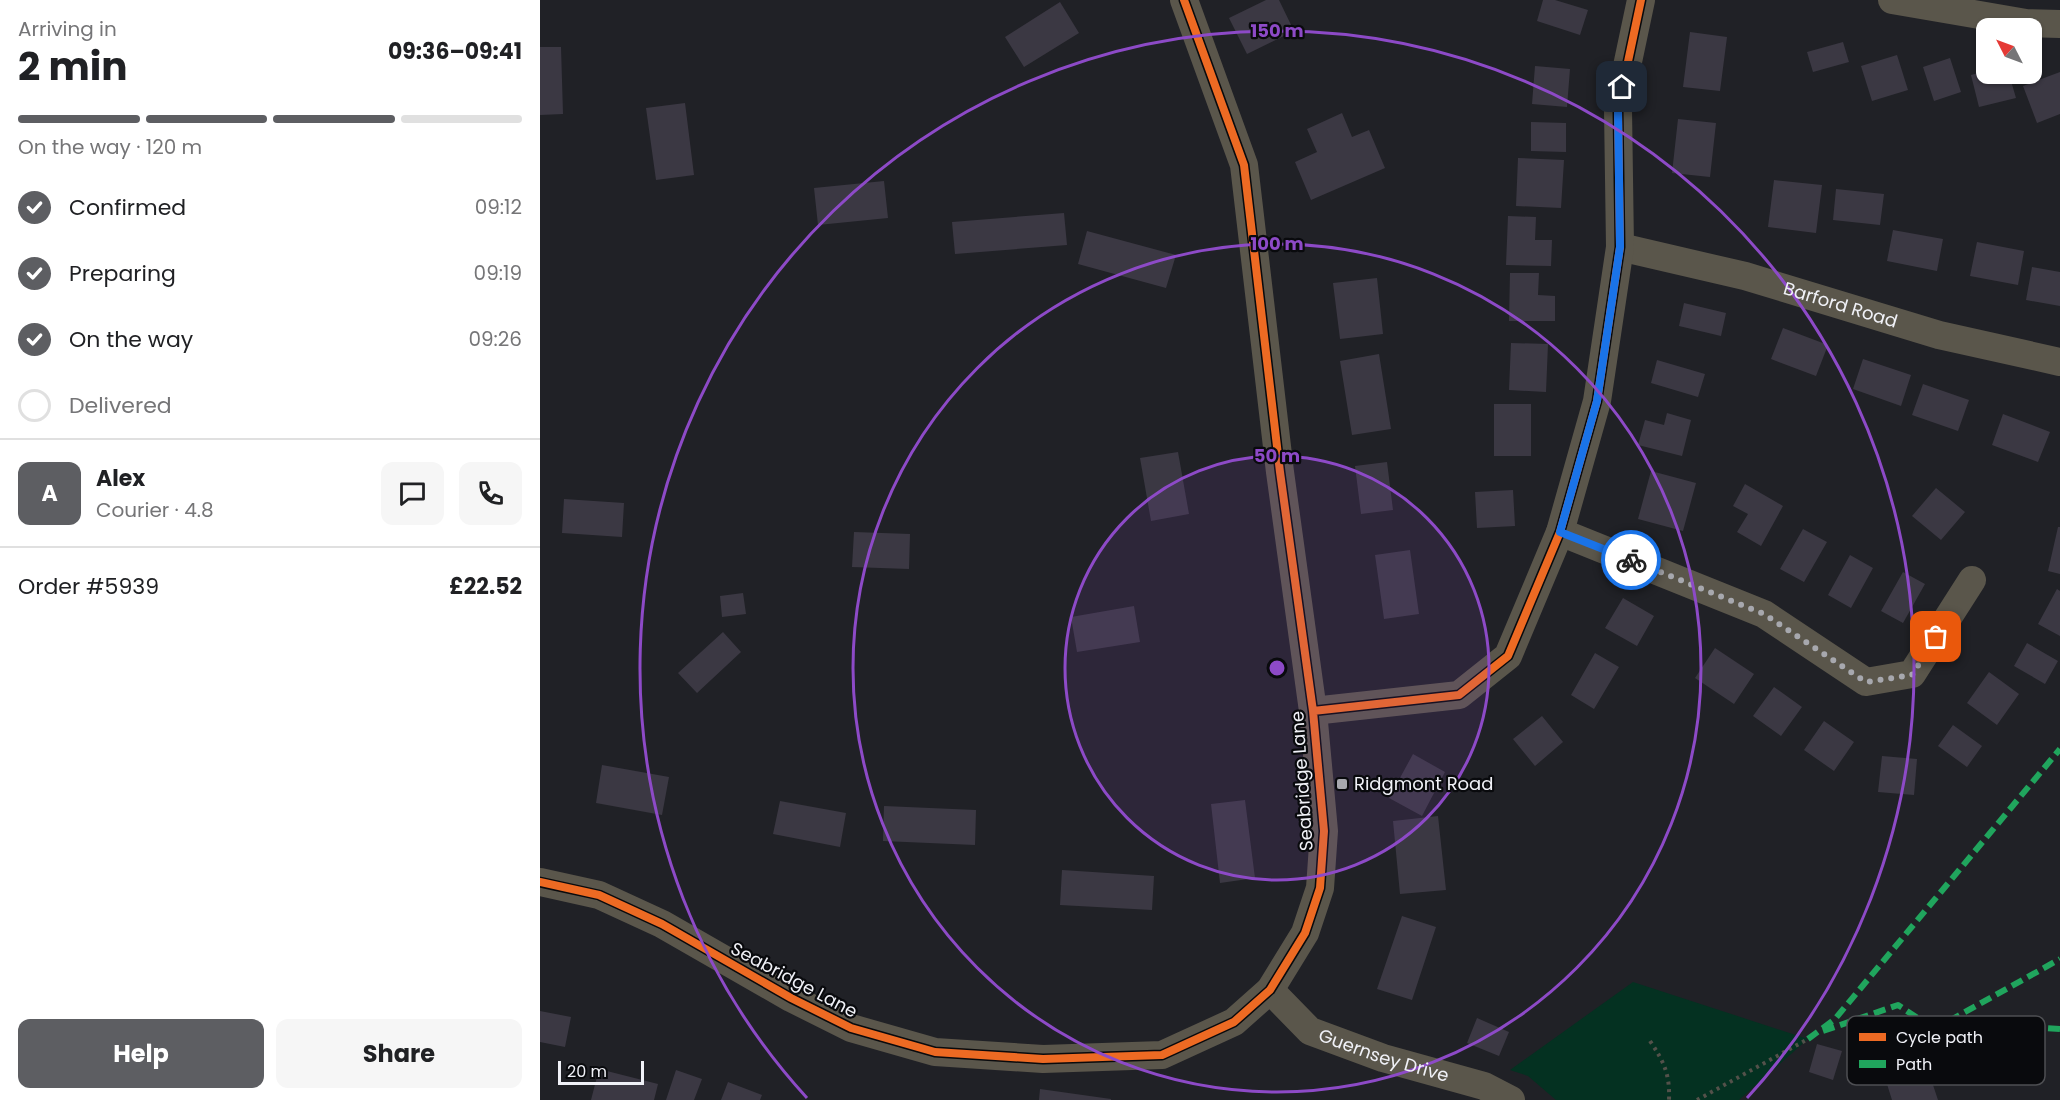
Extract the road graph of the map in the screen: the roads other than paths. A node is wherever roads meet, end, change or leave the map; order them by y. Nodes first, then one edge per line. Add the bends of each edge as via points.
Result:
1 (1184, 0) edge
2 (1641, 0) edge
3 (1892, 0) edge
4 (2060, 24) edge
5 (1620, 247) junction
6 (2060, 362) edge
7 (1560, 532) junction
8 (1972, 580) dead end
9 (1313, 711) junction
10 (540, 882) edge
11 (1270, 990) junction
12 (1511, 1100) edge

1 - 9 street, Seabridge Lane via 1244,165
2 - 5 street via 1618,109
3 - 4 street via 2026,23
5 - 6 street, Barford Road via 1745,276 1939,336
5 - 7 street via 1597,401
7 - 8 street via 1764,614 1866,682 1912,675
7 - 9 street via 1508,656 1460,695
9 - 11 street, Seabridge Lane via 1324,831 1320,888 1305,933
10 - 11 street, Seabridge Lane via 599,895 662,924 851,1028 935,1052 1043,1059 1162,1055 1234,1022
11 - 12 street, Guernsey Drive via 1310,1031 1383,1058 1484,1086

